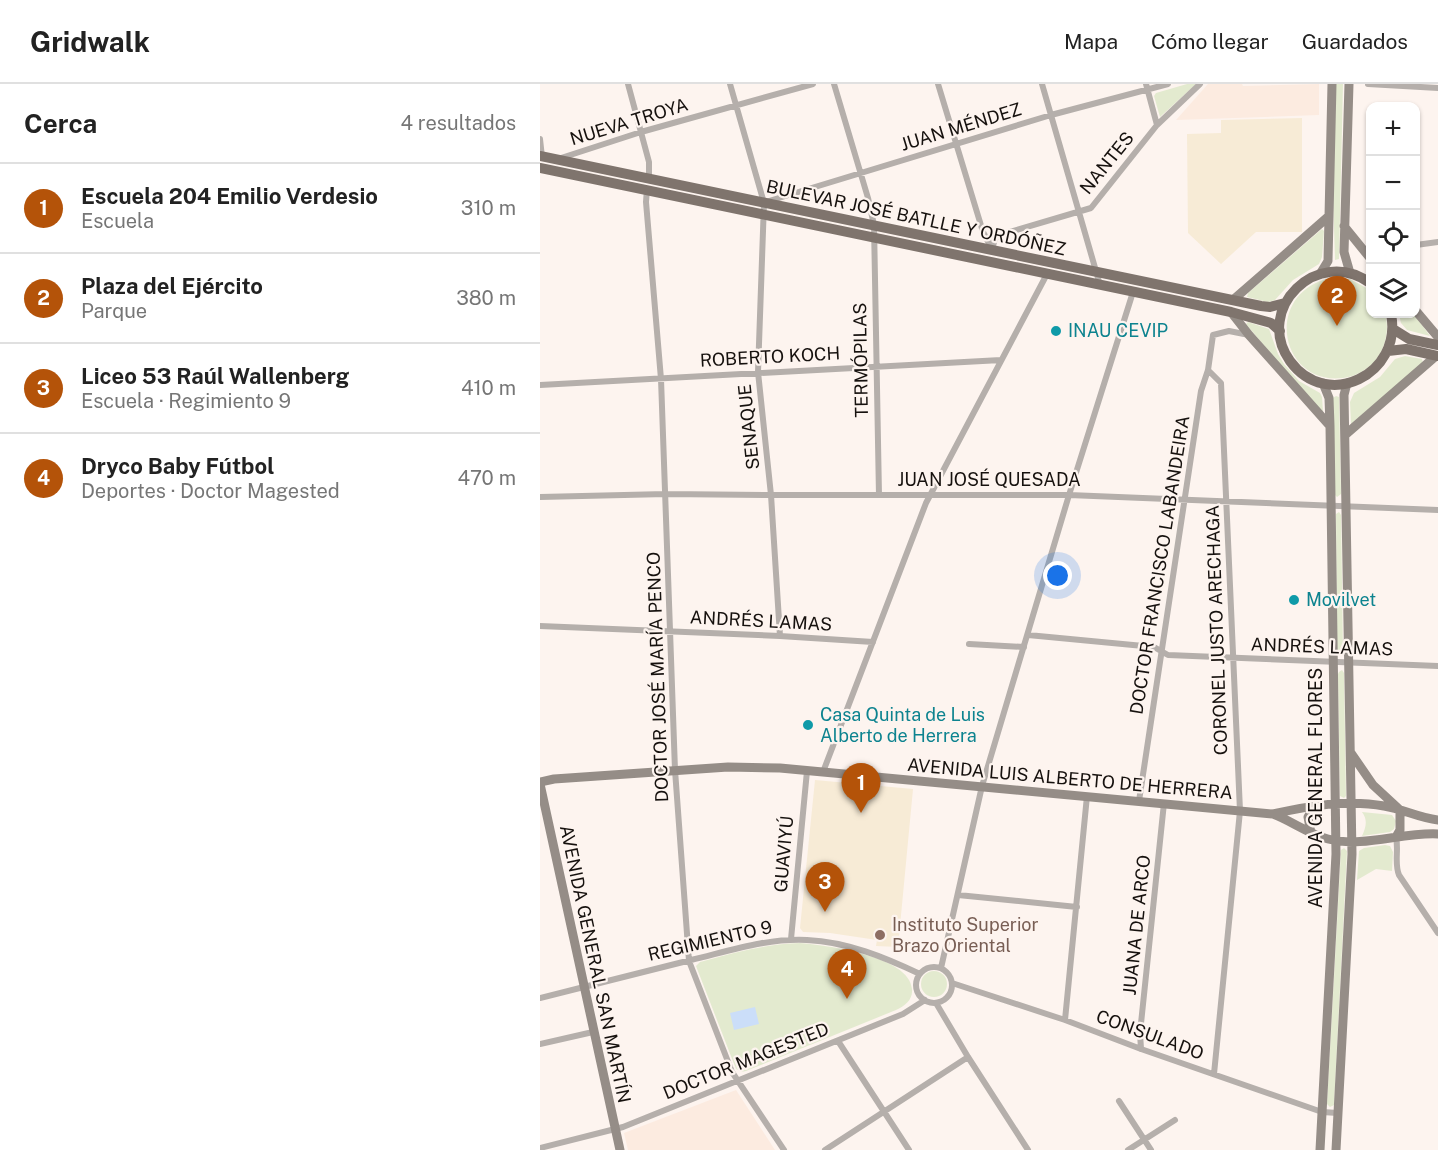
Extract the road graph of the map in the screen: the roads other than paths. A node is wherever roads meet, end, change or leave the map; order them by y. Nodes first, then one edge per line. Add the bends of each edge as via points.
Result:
1 (628, 84) edge
2 (730, 84) edge
3 (813, 84) edge
4 (834, 84) edge
5 (938, 84) edge
6 (1042, 84) edge
7 (1168, 84) edge
8 (1200, 84) edge
9 (1332, 84) edge
10 (1349, 84) edge
11 (1368, 84) edge
12 (1147, 87) edge
13 (1438, 88) edge
14 (736, 106) junction
15 (1051, 115) junction
16 (1157, 125) junction
17 (641, 132) junction
18 (540, 139) edge
19 (956, 144) junction
20 (541, 157) edge
21 (558, 160) junction
22 (540, 168) edge
23 (861, 173) junction
24 (649, 179) junction
25 (647, 191) junction
26 (764, 203) junction
27 (1080, 212) junction
28 (764, 215) junction
29 (1329, 216) junction
30 (874, 225) junction
31 (1344, 226) junction
32 (875, 238) junction
33 (1438, 242) edge
34 (1420, 244) edge
35 (992, 250) junction
36 (1366, 250) edge
37 (1096, 272) junction
38 (1320, 273) junction
39 (1350, 273) junction
40 (1047, 274) junction
41 (1366, 281) edge
42 (1100, 285) junction
43 (1133, 292) junction
44 (1233, 300) junction
45 (1286, 303) junction
46 (1231, 312) junction
47 (1420, 316) edge
48 (1392, 318) edge
49 (1393, 329) junction
50 (1280, 331) junction
51 (1249, 335) junction
52 (1438, 337) edge
53 (1388, 351) junction
54 (1438, 352) edge
55 (1002, 360) junction
56 (876, 366) junction
57 (1208, 370) junction
58 (758, 372) junction
59 (661, 379) junction
60 (1323, 383) junction
61 (1347, 383) junction
62 (540, 385) edge
63 (1330, 426) junction
64 (1345, 435) junction
65 (666, 494) junction
66 (771, 495) junction
67 (879, 495) junction
68 (931, 495) junction
69 (1069, 495) junction
70 (540, 497) edge
71 (1185, 499) junction
72 (1227, 500) junction
73 (1330, 505) junction
74 (1346, 506) junction
75 (1438, 510) edge
76 (540, 626) edge
77 (669, 632) junction
78 (1028, 635) junction
79 (780, 636) junction
80 (873, 642) junction
81 (969, 645) dead end
82 (1024, 647) junction
83 (1161, 651) junction
84 (1233, 659) junction
85 (1333, 663) junction
86 (1348, 663) junction
87 (1438, 666) edge
88 (1350, 751) junction
89 (675, 770) junction
90 (807, 771) junction
91 (823, 772) junction
92 (540, 783) edge
93 (982, 786) junction
94 (1087, 796) junction
95 (1139, 801) junction
96 (1164, 803) junction
97 (1351, 804) junction
98 (1336, 805) junction
99 (1316, 806) junction
100 (1400, 810) junction
101 (1240, 811) junction
102 (1273, 814) junction
103 (1438, 820) edge
104 (1311, 833) junction
105 (1438, 834) edge
106 (1396, 837) junction
107 (1336, 841) junction
108 (1352, 841) junction
109 (958, 895) junction
110 (1077, 907) junction
111 (1438, 933) edge
112 (791, 939) junction
113 (689, 961) junction
114 (941, 968) junction
115 (920, 974) junction
116 (952, 983) junction
117 (583, 987) junction
118 (540, 998) edge
119 (925, 1000) junction
120 (936, 1003) junction
121 (1065, 1020) junction
122 (593, 1032) junction
123 (838, 1041) junction
124 (540, 1044) edge
125 (1141, 1049) junction
126 (968, 1057) junction
127 (1214, 1074) junction
128 (738, 1081) junction
129 (1119, 1101) dead end
130 (884, 1112) junction
131 (1322, 1112) junction
132 (1338, 1113) junction
133 (1175, 1120) dead end
134 (615, 1130) junction
135 (1144, 1140) junction
136 (540, 1148) edge
137 (620, 1150) edge
138 (784, 1150) edge
139 (825, 1150) edge
140 (909, 1150) edge
141 (1028, 1150) edge
142 (1128, 1150) edge
143 (1151, 1150) edge
144 (1320, 1150) edge
145 (1335, 1150) edge

1 - 17 street, DOCTOR JOSÉ MARÍA PENCO
2 - 14 street, SENAQUE
3 - 14 street, NUEVA TROYA
4 - 23 street, TERMÓPILAS
5 - 19 street
6 - 15 street
7 - 12 street, JUAN MÉNDEZ
8 - 16 street, NANTES
9 - 29 main road
10 - 31 main road
11 - 13 street
12 - 15 street, JUAN MÉNDEZ
12 - 16 street
14 - 17 street, NUEVA TROYA
14 - 26 street, SENAQUE
15 - 19 street, JUAN MÉNDEZ
15 - 27 street
16 - 27 street, NANTES via 1091,208
17 - 21 street, NUEVA TROYA
17 - 24 street, DOCTOR JOSÉ MARÍA PENCO
18 - 20 street
19 - 23 street, JUAN MÉNDEZ
19 - 35 street
20 - 21 main road, BULEVAR JOSÉ BATLLE Y ORDÓÑEZ
21 - 24 main road, BULEVAR JOSÉ BATLLE Y ORDÓÑEZ
22 - 25 main road, BULEVAR JOSÉ BATLLE Y ORDÓÑEZ
23 - 26 street, JUAN MÉNDEZ
23 - 30 street, TERMÓPILAS
24 - 25 street, DOCTOR JOSÉ MARÍA PENCO
24 - 26 main road, BULEVAR JOSÉ BATLLE Y ORDÓÑEZ
25 - 28 main road, BULEVAR JOSÉ BATLLE Y ORDÓÑEZ
25 - 59 street, DOCTOR JOSÉ MARÍA PENCO
26 - 28 street, SENAQUE
26 - 30 main road, BULEVAR JOSÉ BATLLE Y ORDÓÑEZ
27 - 35 street, NANTES via 999,236
27 - 37 street
28 - 32 main road, BULEVAR JOSÉ BATLLE Y ORDÓÑEZ
28 - 58 street, SENAQUE
29 - 38 main road via 1328,261
29 - 44 main road
30 - 32 street, TERMÓPILAS
30 - 35 main road, BULEVAR JOSÉ BATLLE Y ORDÓÑEZ
31 - 36 main road
31 - 39 main road via 1344,252
32 - 40 main road, BULEVAR JOSÉ BATLLE Y ORDÓÑEZ
32 - 56 street, TERMÓPILAS
33 - 34 street
35 - 37 main road, BULEVAR JOSÉ BATLLE Y ORDÓÑEZ
37 - 42 street
37 - 44 main road, BULEVAR JOSÉ BATLLE Y ORDÓÑEZ
38 - 39 main road
38 - 45 main road via 1300,285
39 - 41 main road
40 - 42 main road, BULEVAR JOSÉ BATLLE Y ORDÓÑEZ
40 - 55 street
42 - 43 main road, BULEVAR JOSÉ BATLLE Y ORDÓÑEZ
43 - 46 main road, BULEVAR JOSÉ BATLLE Y ORDÓÑEZ
43 - 69 street
44 - 45 main road, BULEVAR JOSÉ BATLLE Y ORDÓÑEZ via 1270,307
45 - 50 main road
46 - 50 main road, BULEVAR JOSÉ BATLLE Y ORDÓÑEZ via 1264,320
46 - 51 main road
47 - 52 main road
48 - 49 main road
49 - 53 main road
49 - 54 main road
50 - 60 main road via 1283,347 1295,367
51 - 57 street, DOCTOR FRANCISCO LABANDEIRA via 1229,331 1213,335
51 - 63 main road
53 - 54 main road
53 - 61 main road via 1375,370
54 - 64 main road
55 - 56 street, ROBERTO KOCH
55 - 68 street
56 - 58 street, ROBERTO KOCH
56 - 67 street, TERMÓPILAS
57 - 71 street, DOCTOR FRANCISCO LABANDEIRA
57 - 72 street, CORONEL JUSTO ARECHAGA via 1221,382
58 - 59 street, ROBERTO KOCH
58 - 66 street, SENAQUE
59 - 62 street, ROBERTO KOCH
59 - 65 street, DOCTOR JOSÉ MARÍA PENCO
60 - 61 main road
60 - 63 main road, AVENIDA GENERAL FLORES via 1329,398
61 - 64 main road, AVENIDA GENERAL FLORES
63 - 73 main road, AVENIDA GENERAL FLORES
64 - 74 main road, AVENIDA GENERAL FLORES
65 - 66 street, JUAN JOSÉ QUESADA
65 - 70 street, JUAN JOSÉ QUESADA
65 - 77 street, DOCTOR JOSÉ MARÍA PENCO
66 - 67 street, JUAN JOSÉ QUESADA
66 - 79 street, SENAQUE
67 - 68 street, JUAN JOSÉ QUESADA
68 - 69 street, JUAN JOSÉ QUESADA
68 - 80 street
69 - 71 street, JUAN JOSÉ QUESADA
69 - 78 street
71 - 72 street, JUAN JOSÉ QUESADA
71 - 83 street, DOCTOR FRANCISCO LABANDEIRA
72 - 73 street, JUAN JOSÉ QUESADA
72 - 84 street, CORONEL JUSTO ARECHAGA
73 - 74 street, JUAN JOSÉ QUESADA
73 - 85 main road, AVENIDA GENERAL FLORES
74 - 75 street, JUAN JOSÉ QUESADA
74 - 86 main road, AVENIDA GENERAL FLORES
76 - 77 street, ANDRÉS LAMAS
77 - 79 street, ANDRÉS LAMAS
77 - 89 street, DOCTOR JOSÉ MARÍA PENCO
78 - 82 street
78 - 83 street, ANDRÉS LAMAS via 1154,647
79 - 80 street, ANDRÉS LAMAS
80 - 91 street
81 - 82 street
82 - 93 street
83 - 84 street, ANDRÉS LAMAS via 1168,655
83 - 95 street, DOCTOR FRANCISCO LABANDEIRA
84 - 85 street, ANDRÉS LAMAS
84 - 101 street, CORONEL JUSTO ARECHAGA
85 - 86 street, ANDRÉS LAMAS
85 - 98 main road, AVENIDA GENERAL FLORES
86 - 87 street, ANDRÉS LAMAS
86 - 88 main road, AVENIDA GENERAL FLORES
88 - 97 main road, AVENIDA GENERAL FLORES
88 - 100 main road, AVENIDA LUIS ALBERTO DE HERRERA via 1369,780
89 - 90 main road, AVENIDA LUIS ALBERTO DE HERRERA via 755,767
89 - 92 main road, AVENIDA LUIS ALBERTO DE HERRERA
89 - 113 street, DOCTOR JOSÉ MARÍA PENCO
90 - 91 main road, AVENIDA LUIS ALBERTO DE HERRERA
90 - 112 street, GUAVIYÚ
91 - 93 main road, AVENIDA LUIS ALBERTO DE HERRERA
92 - 117 main road, AVENIDA GENERAL SAN MARTÍN
93 - 94 main road, AVENIDA LUIS ALBERTO DE HERRERA
93 - 109 street
94 - 95 main road, AVENIDA LUIS ALBERTO DE HERRERA
94 - 110 street
95 - 96 main road, AVENIDA LUIS ALBERTO DE HERRERA
96 - 101 main road, AVENIDA LUIS ALBERTO DE HERRERA
96 - 125 street, JUANA DE ARCO
97 - 98 main road, AVENIDA LUIS ALBERTO DE HERRERA
97 - 100 main road, AVENIDA LUIS ALBERTO DE HERRERA
97 - 108 main road, AVENIDA GENERAL FLORES
98 - 99 main road, AVENIDA LUIS ALBERTO DE HERRERA
98 - 107 main road, AVENIDA GENERAL FLORES
99 - 102 main road, AVENIDA LUIS ALBERTO DE HERRERA
99 - 104 main road via 1308,817
100 - 103 main road, AVENIDA LUIS ALBERTO DE HERRERA
100 - 106 main road
101 - 102 main road, AVENIDA LUIS ALBERTO DE HERRERA
101 - 127 street, CORONEL JUSTO ARECHAGA
102 - 104 main road, AVENIDA LUIS ALBERTO DE HERRERA
104 - 107 main road, AVENIDA LUIS ALBERTO DE HERRERA
105 - 106 main road, AVENIDA LUIS ALBERTO DE HERRERA
106 - 108 main road, AVENIDA LUIS ALBERTO DE HERRERA
106 - 111 street via 1399,875
107 - 108 main road, AVENIDA LUIS ALBERTO DE HERRERA
107 - 131 main road, AVENIDA GENERAL FLORES
108 - 132 main road, AVENIDA GENERAL FLORES
109 - 110 street
109 - 114 street
110 - 121 street
112 - 113 street, REGIMIENTO 9
112 - 115 street, REGIMIENTO 9 via 858,949
113 - 117 street, REGIMIENTO 9
113 - 128 street, DOCTOR JOSÉ MARÍA PENCO
114 - 115 street via 932,967
114 - 116 street
115 - 119 street via 917,990
116 - 120 street via 949,995
116 - 121 street, CONSULADO
117 - 118 street, REGIMIENTO 9
117 - 122 main road, AVENIDA GENERAL SAN MARTÍN
119 - 120 street
119 - 123 street, DOCTOR MAGESTED via 903,1014
120 - 126 street
121 - 125 street, CONSULADO
122 - 124 street
122 - 134 main road, AVENIDA GENERAL SAN MARTÍN
123 - 128 street, DOCTOR MAGESTED
123 - 130 street
125 - 127 street, CONSULADO
126 - 130 street
126 - 141 street
127 - 131 street, CONSULADO
128 - 134 street, DOCTOR MAGESTED
128 - 138 street, DOCTOR JOSÉ MARÍA PENCO
129 - 135 street
130 - 139 street
130 - 140 street
131 - 132 street, CONSULADO
131 - 144 main road, AVENIDA GENERAL FLORES
132 - 145 main road, AVENIDA GENERAL FLORES
133 - 135 street
134 - 136 street, DOCTOR MAGESTED
134 - 137 main road, AVENIDA GENERAL SAN MARTÍN
135 - 142 street
135 - 143 street

